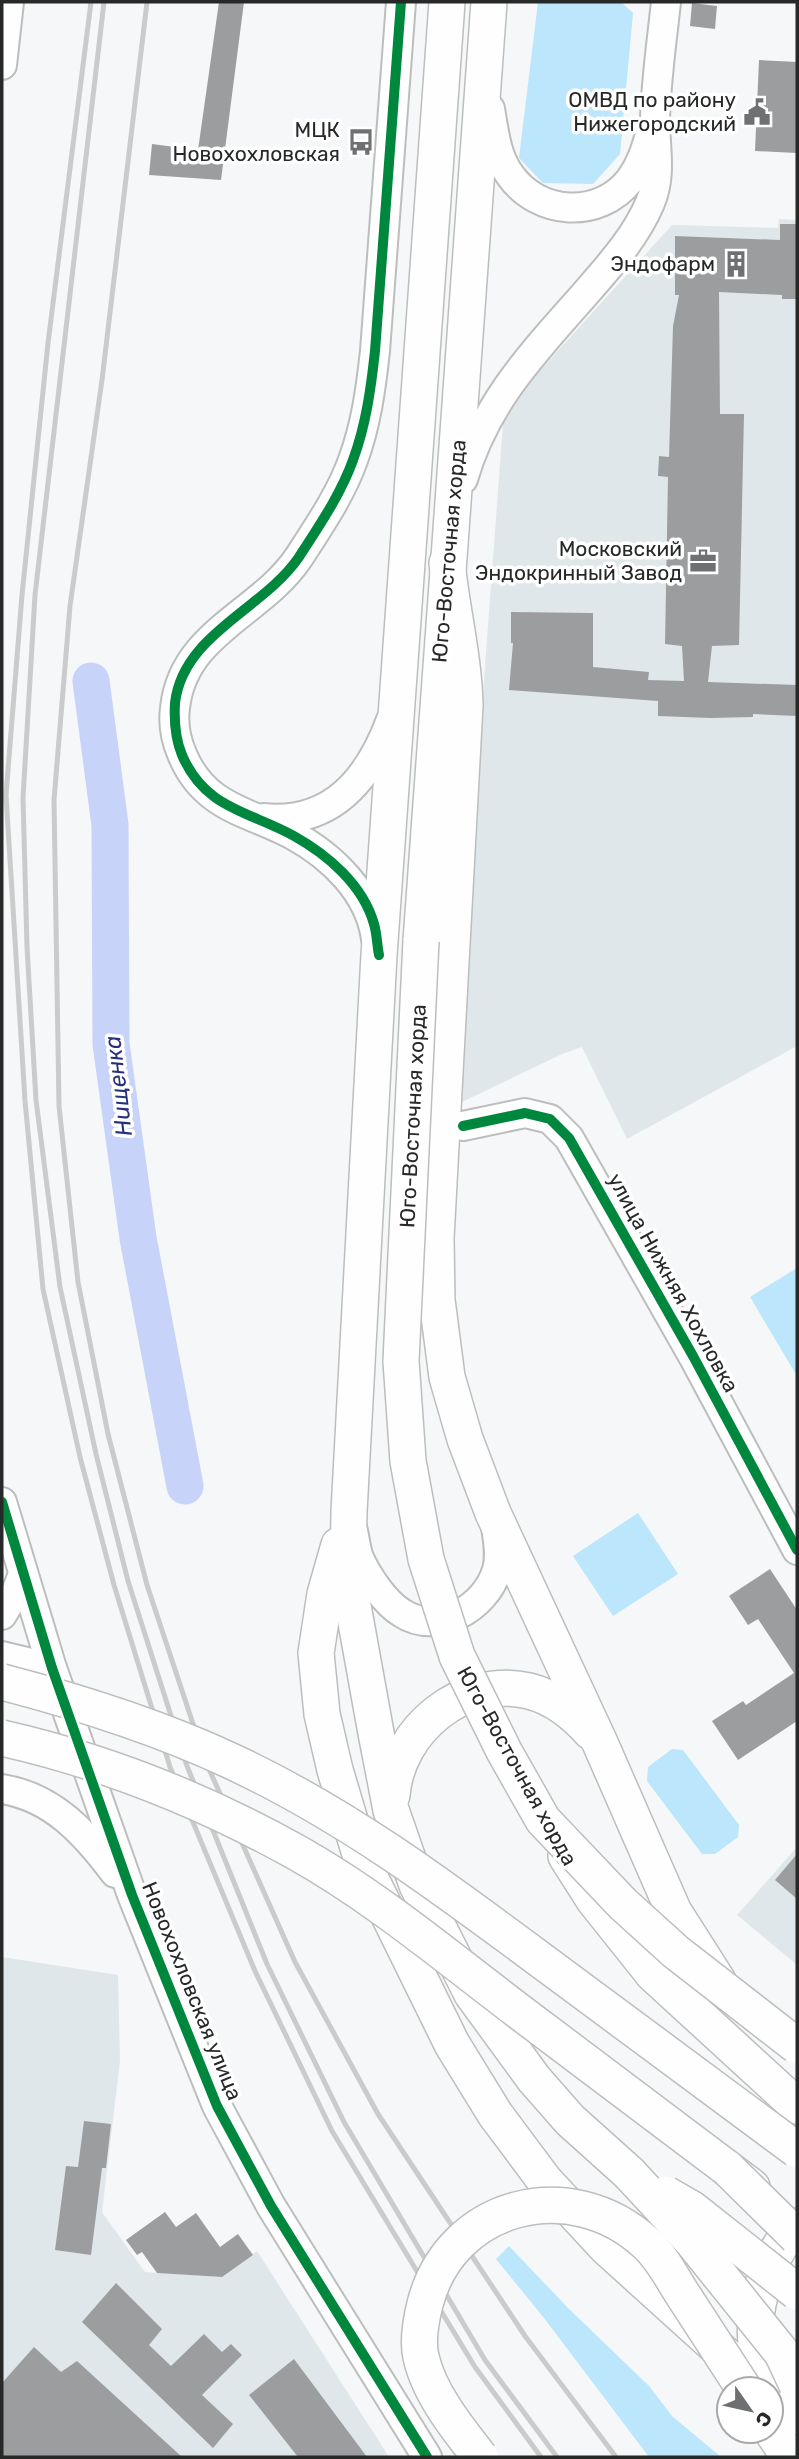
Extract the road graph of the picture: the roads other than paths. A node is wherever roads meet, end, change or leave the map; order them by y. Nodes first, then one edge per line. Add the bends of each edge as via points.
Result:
1 (9, 2) edge
2 (401, 2) edge
3 (447, 2) edge
4 (666, 2) edge
5 (489, 6) edge
6 (2, 65) edge
7 (485, 77) junction
8 (655, 118) junction
9 (452, 516) junction
10 (447, 563) junction
11 (395, 711) junction
12 (242, 813) junction
13 (379, 955) junction
14 (463, 1126) dead end
15 (2, 1502) edge
16 (349, 1512) junction
17 (493, 1513) junction
18 (797, 1547) edge
19 (23, 1574) junction
20 (2, 1615) edge
21 (2, 1656) edge
22 (52, 1668) junction
23 (2, 1682) edge
24 (2, 1738) edge
25 (600, 1742) junction
26 (2, 1789) edge
27 (391, 1810) junction
28 (543, 1820) junction
29 (132, 1895) junction
30 (797, 2046) edge
31 (797, 2065) edge
32 (797, 2106) edge
33 (797, 2150) edge
34 (727, 2168) junction
35 (629, 2173) junction
36 (797, 2220) edge
37 (797, 2226) edge
38 (797, 2237) edge
39 (797, 2292) edge
40 (735, 2375) edge
41 (748, 2375) edge
42 (786, 2409) edge
43 (427, 2457) edge
44 (480, 2457) edge
45 (789, 2457) edge

1 - 6 street
2 - 12 street via 375,351 368,407 353,460 297,560 258,601 199,649 188,664 176,698 176,734 188,768 211,795
3 - 11 main road, Юго-Восточная хорда
4 - 8 street
5 - 7 main road, Юго-Восточная хорда
7 - 8 street via 499,156 509,175 535,199 554,206 592,205 628,183 641,164
7 - 9 main road, Юго-Восточная хорда
8 - 9 street via 659,170 640,225 498,398 480,431
9 - 10 main road, Юго-Восточная хорда
10 - 17 main road via 465,705 436,1238 437,1300 447,1377
10 - 28 main road, Юго-Восточная хорда, bridge via 421,941 401,1361 408,1461 426,1559 457,1656
11 - 12 street via 383,742 357,783 329,806 313,814 277,820
11 - 13 main road, Юго-Восточная хорда
12 - 13 street via 293,835 342,872 367,906
13 - 16 main road, Юго-Восточная хорда
14 - 18 street, улица Нижняя Хохловка via 525,1113 550,1119 569,1138
15 - 19 street, Новохохловская улица
16 - 17 street via 359,1558 388,1601 409,1618 428,1621 465,1612 489,1586 499,1550
16 - 27 main road, Юго-Восточная хорда via 348,1578
16 - 41 main road via 325,1594 316,1653 322,1714 362,1861 452,2044 495,2114 545,2181 607,2248
17 - 25 main road
19 - 20 street
19 - 22 street, Новохохловская улица
21 - 22 street
22 - 29 street, Новохохловская улица
23 - 33 main road, bridge via 145,1727 231,1761 317,1807 402,1858
24 - 34 main road, bridge via 134,1776 215,1810 296,1852 376,1903
25 - 27 main road via 578,1717 556,1702 529,1691 482,1691 458,1699 418,1730 394,1779
25 - 31 main road via 674,1912 726,1993
26 - 29 street via 45,1805 68,1820 89,1838
27 - 35 main road, Юго-Восточная хорда, bridge via 417,1885 472,1994 534,2079 570,2120
28 - 30 main road, bridge via 677,1952
28 - 32 main road, Юго-Восточная хорда, bridge via 594,1899 653,1974
29 - 43 street, Новохохловская улица via 217,2106 271,2206
34 - 36 main road, bridge
34 - 38 main road, bridge
35 - 39 main road, bridge via 692,2209
35 - 42 main road, Юго-Восточная хорда, bridge via 692,2241 782,2353
37 - 42 main road, bridge via 765,2273 755,2344 762,2367
40 - 44 main road, bridge via 647,2244 592,2212 558,2205 527,2206 494,2217 467,2234 430,2287 421,2321 420,2354 429,2381
42 - 45 main road

